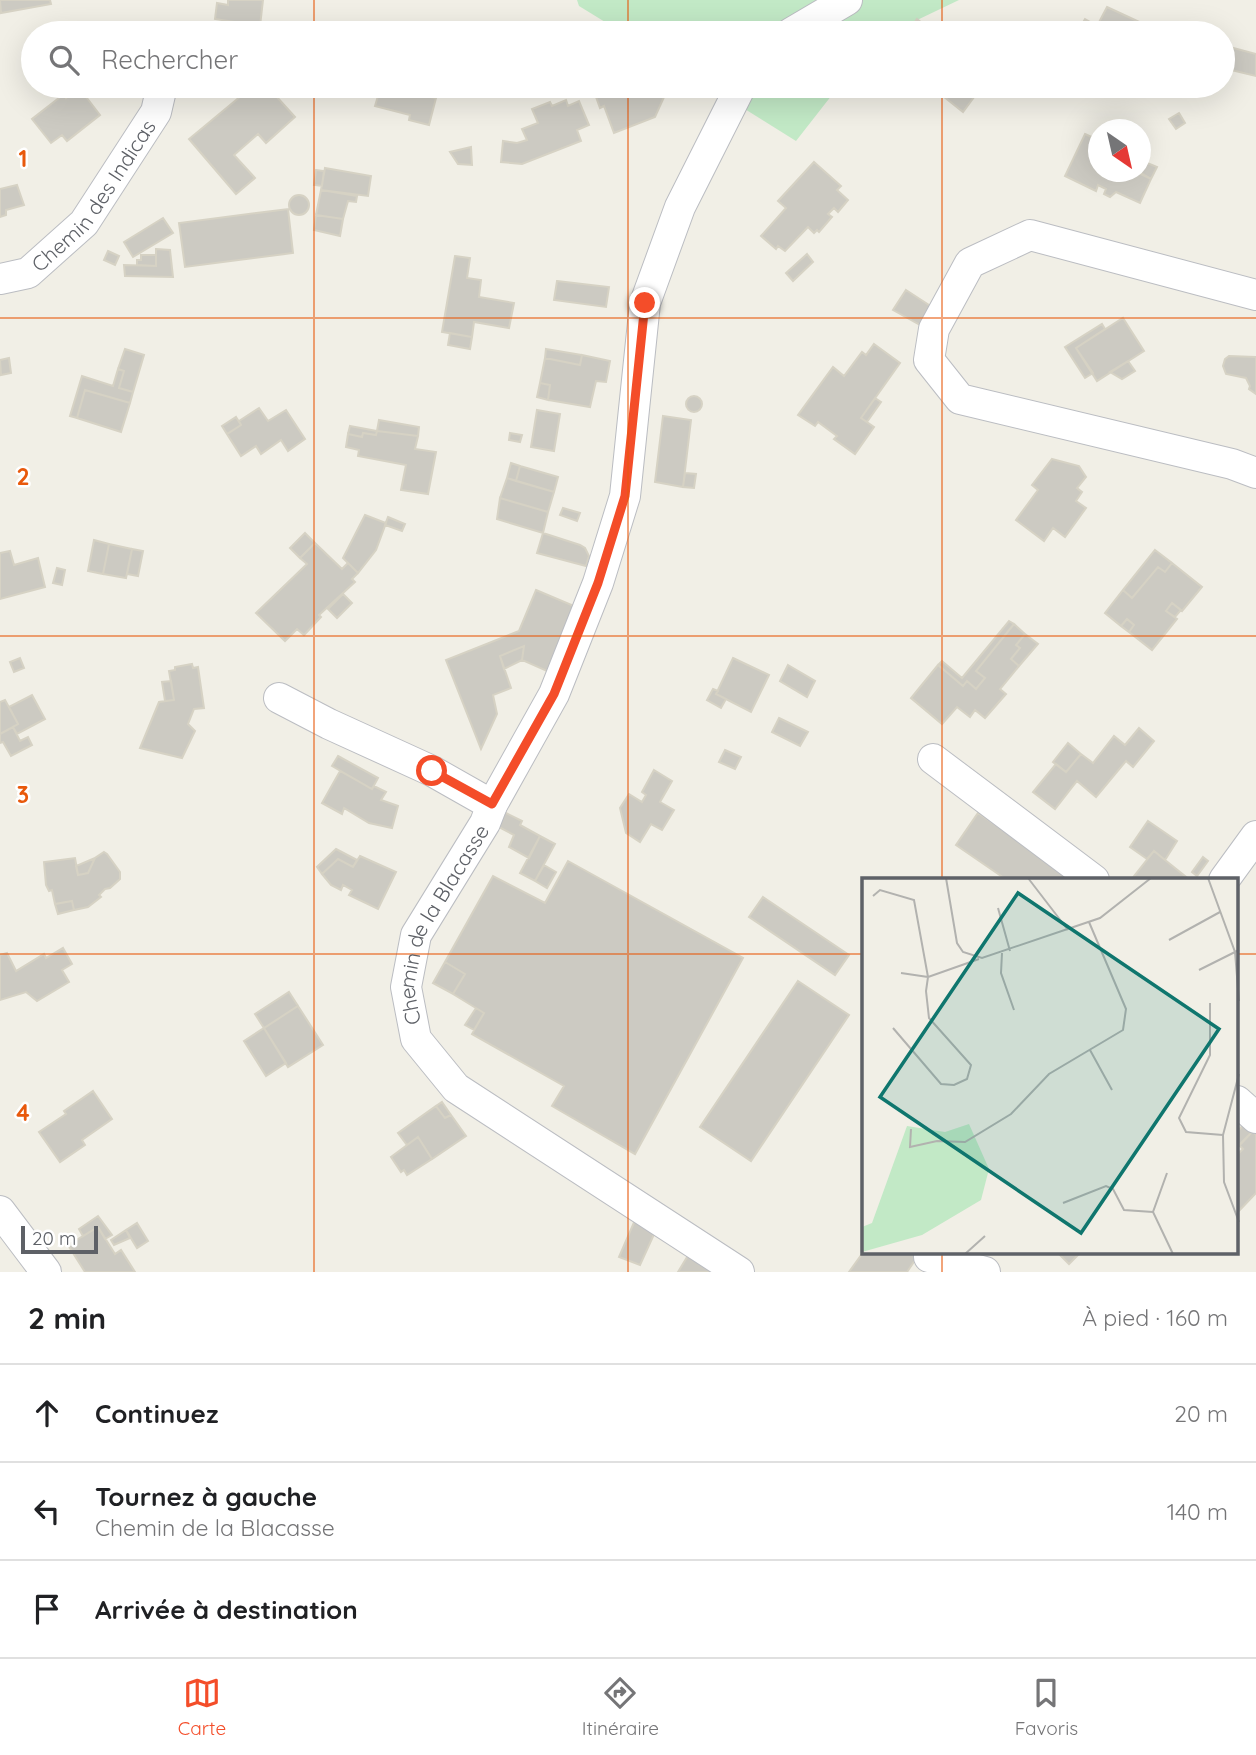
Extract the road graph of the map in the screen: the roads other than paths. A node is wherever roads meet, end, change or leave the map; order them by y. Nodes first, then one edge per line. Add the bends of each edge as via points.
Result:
1 (847, 0) edge
2 (811, 21) edge
3 (159, 98) edge
4 (735, 98) edge
5 (0, 279) edge
6 (1256, 295) edge
7 (1256, 473) edge
8 (279, 698) dead end
9 (933, 760) dead end
10 (492, 804) junction
11 (1256, 836) edge
12 (1256, 865) edge
13 (1091, 878) edge
14 (1225, 878) edge
15 (1234, 878) edge
16 (1238, 1102) edge
17 (1256, 1118) edge
18 (0, 1211) edge
19 (927, 1261) edge
20 (46, 1272) edge
21 (739, 1272) edge
22 (985, 1272) edge

1 - 2 street
3 - 5 street, Chemin des Indicas via 156,112 84,223 28,272
4 - 10 street, Chemin de la Blacasse via 680,207 645,303 625,496 598,583 554,694
6 - 7 street via 1030,235 970,263 933,329 929,360 960,400
8 - 10 street
9 - 13 street
10 - 21 street, Chemin de la Blacasse via 416,935 406,987 416,1039 456,1088
11 - 14 street
12 - 15 street
16 - 17 street
18 - 20 street
19 - 22 street

